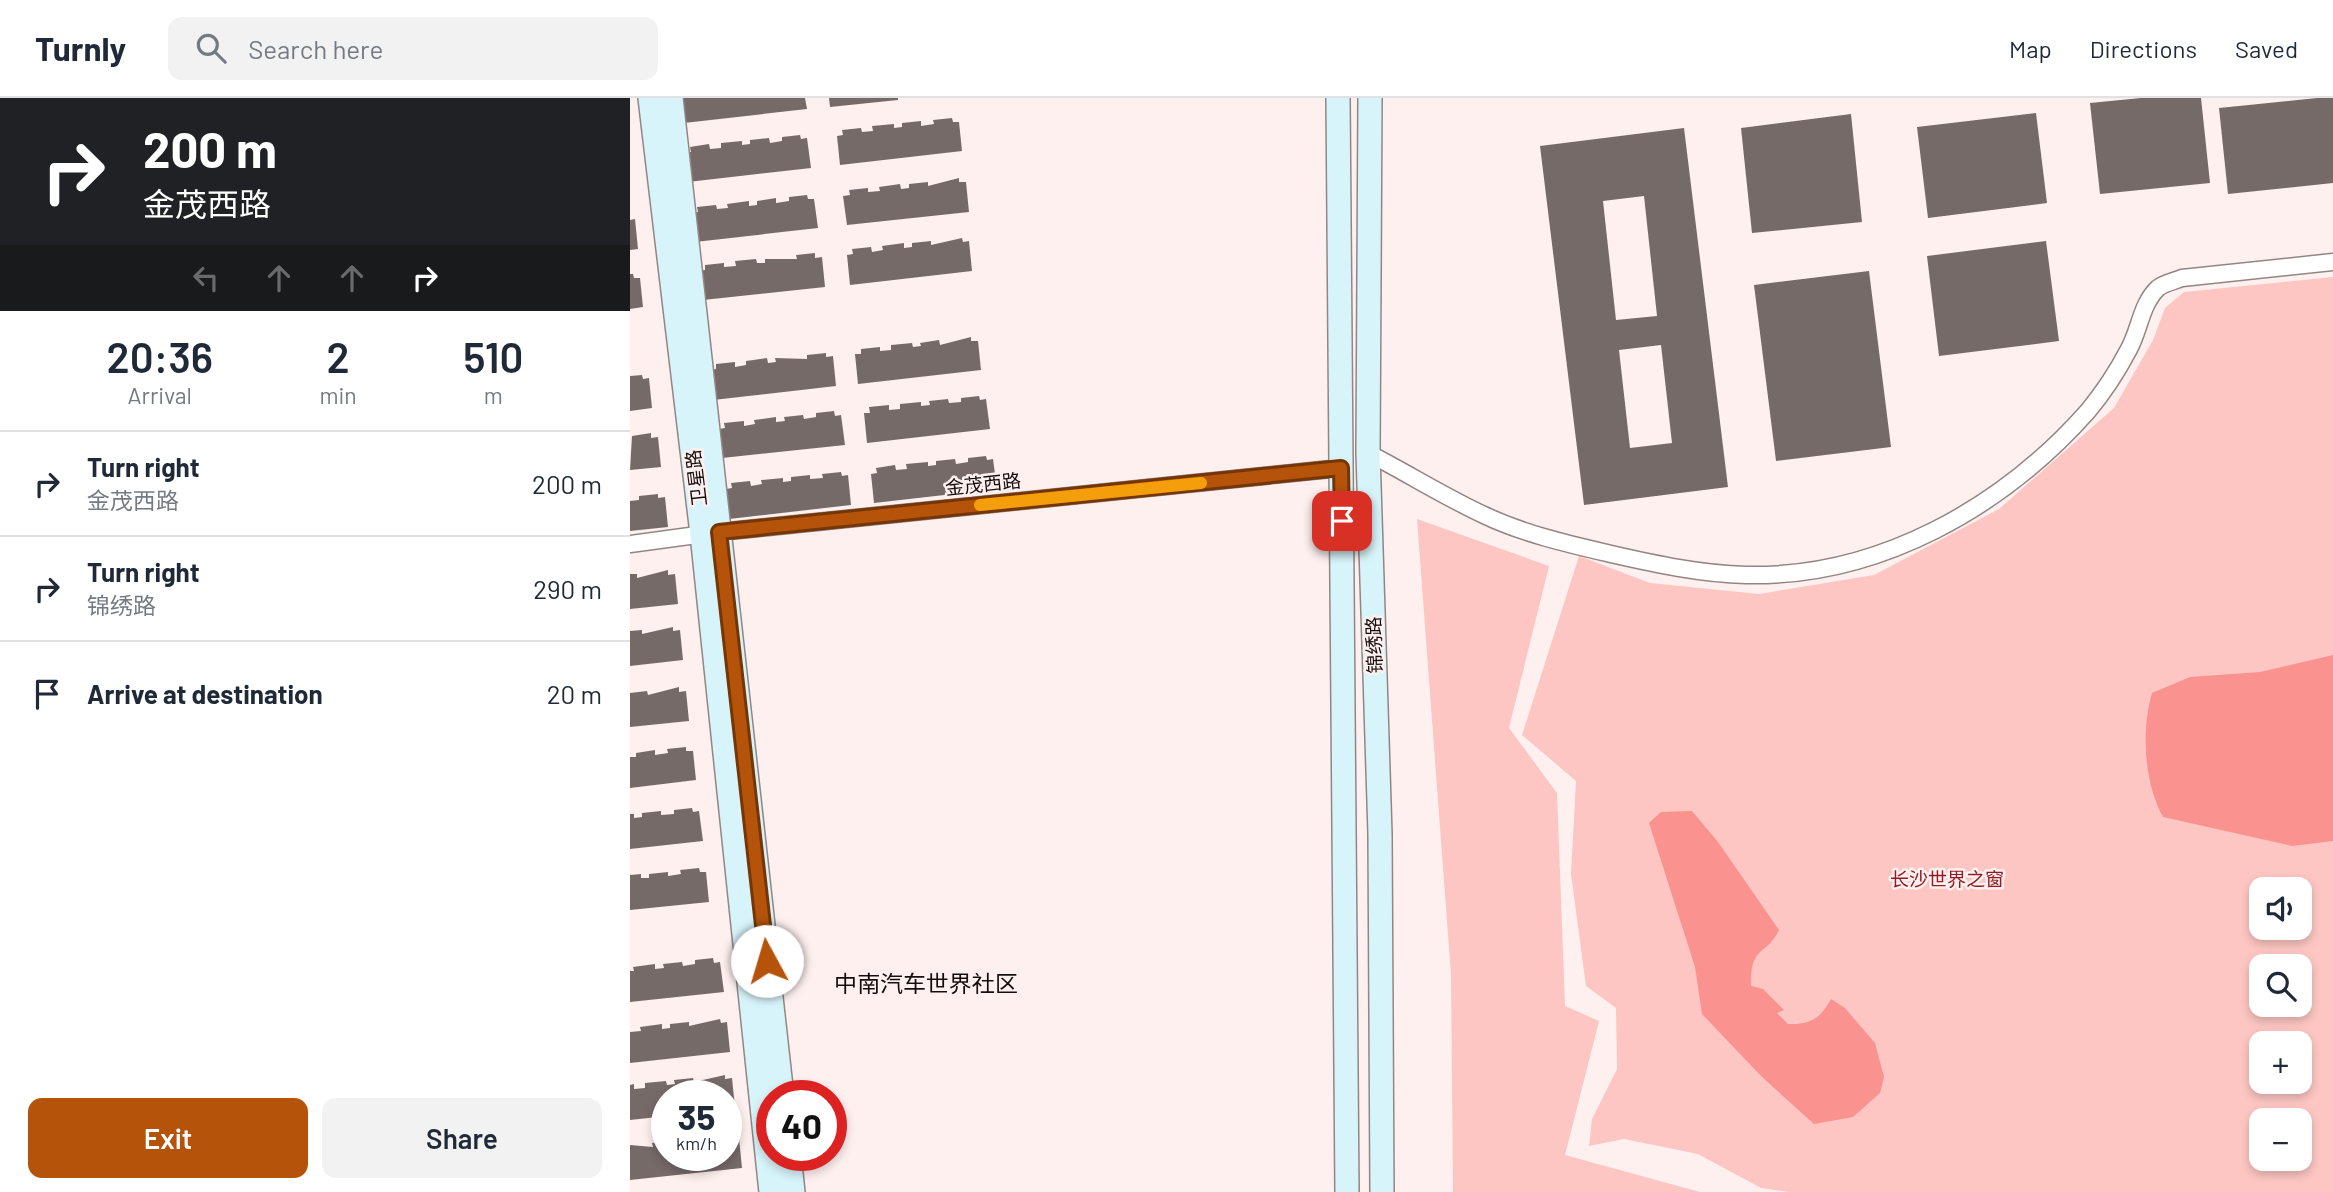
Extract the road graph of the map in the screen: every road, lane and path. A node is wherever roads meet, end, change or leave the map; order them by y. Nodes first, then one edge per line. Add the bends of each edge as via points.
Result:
1 (650, 98) edge
2 (671, 98) edge
3 (1338, 98) edge
4 (1370, 98) edge
5 (2333, 262) edge
6 (1368, 453) junction
7 (1341, 468) junction
8 (711, 533) junction
9 (630, 544) edge
10 (780, 1080) edge
11 (791, 1171) edge
12 (771, 1192) edge
13 (793, 1192) edge
14 (1347, 1192) edge
15 (1382, 1192) edge

1 - 8 main road, 卫星路
2 - 8 main road
3 - 7 main road, 锦绣路
4 - 6 main road, 锦绣路
5 - 6 street via 2182,278 2159,286 2146,305 2130,349 2088,410 2026,471 1967,513 1865,561 1807,572 1745,575 1658,565 1557,541 1485,516
6 - 15 main road, 锦绣路 via 1380,834
7 - 8 street, 金茂西路
7 - 14 main road, 锦绣路
8 - 9 street, 金茂西路
8 - 10 main road
8 - 12 main road, 卫星路
11 - 13 main road

